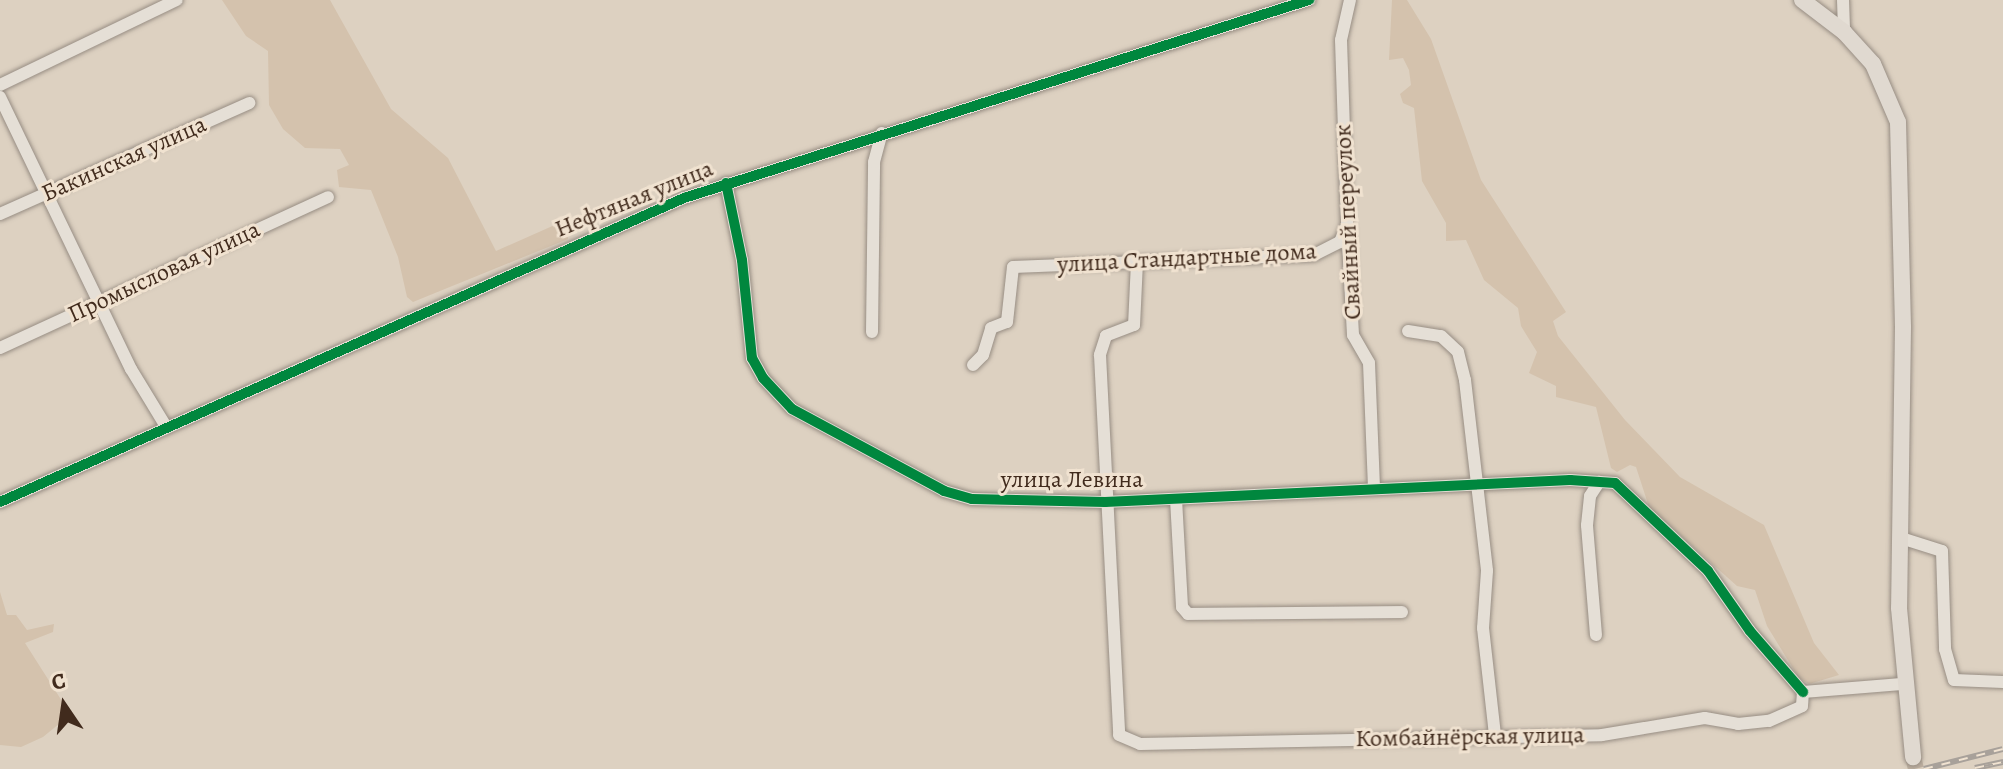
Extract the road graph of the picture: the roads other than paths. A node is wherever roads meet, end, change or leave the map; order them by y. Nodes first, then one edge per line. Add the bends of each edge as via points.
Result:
1 (177, 0) edge
2 (1309, 0) edge
3 (1350, 0) edge
4 (1802, 0) edge
5 (1843, 0) edge
6 (1844, 32) junction
7 (0, 85) edge
8 (0, 97) edge
9 (249, 103) dead end
10 (882, 133) junction
11 (726, 183) junction
12 (44, 195) junction
13 (328, 197) dead end
14 (0, 214) edge
15 (1347, 224) junction
16 (1137, 262) junction
17 (97, 302) junction
18 (1408, 331) dead end
19 (872, 332) dead end
20 (0, 348) edge
21 (973, 365) dead end
22 (165, 425) junction
23 (1599, 482) junction
24 (1476, 485) junction
25 (1374, 488) junction
26 (1176, 499) junction
27 (0, 502) edge
28 (1105, 502) junction
29 (1901, 538) junction
30 (1402, 612) dead end
31 (1596, 635) dead end
32 (2003, 682) edge
33 (1902, 684) junction
34 (1803, 692) junction
35 (1495, 735) junction
36 (1913, 757) tunnel mouth

1 - 7 street
2 - 10 street, Нефтяная улица
3 - 15 street, Свайный переулок via 1341,40
4 - 6 main road
5 - 6 street
6 - 29 main road via 1873,64 1887,92 1900,145
8 - 12 street
9 - 12 street, Бакинская улица
10 - 11 street, Нефтяная улица
10 - 19 street via 874,162
11 - 22 street, Нефтяная улица via 620,222
11 - 28 street, улица Левина via 742,260 752,358 792,409 944,491 972,499
12 - 14 street, Бакинская улица
12 - 17 street
13 - 17 street, Промысловая улица
15 - 16 street, улица Стандартные дома via 1340,242 1324,253
15 - 25 street, Свайный переулок via 1353,335 1369,363
16 - 21 street, улица Стандартные дома via 1013,267 1007,322 991,328 983,355
16 - 28 street via 1134,325 1106,336 1100,355
17 - 20 street, Промысловая улица
17 - 22 street
18 - 24 street via 1441,336 1458,352
22 - 27 street, Нефтяная улица
23 - 24 street, улица Левина
23 - 31 street via 1590,496 1587,525
23 - 34 street, улица Левина via 1615,483 1708,571 1750,631
24 - 25 street, улица Левина
24 - 35 street via 1487,571 1483,628
25 - 26 street, улица Левина
26 - 28 street, улица Левина
26 - 30 street via 1182,607 1188,614
28 - 35 street, Комбайнёрская улица via 1119,735 1140,744
29 - 32 street via 1942,551 1945,649 1954,680
29 - 33 main road
33 - 34 street
33 - 36 main road
34 - 35 street, Комбайнёрская улица via 1802,706 1759,722 1705,718 1627,733

